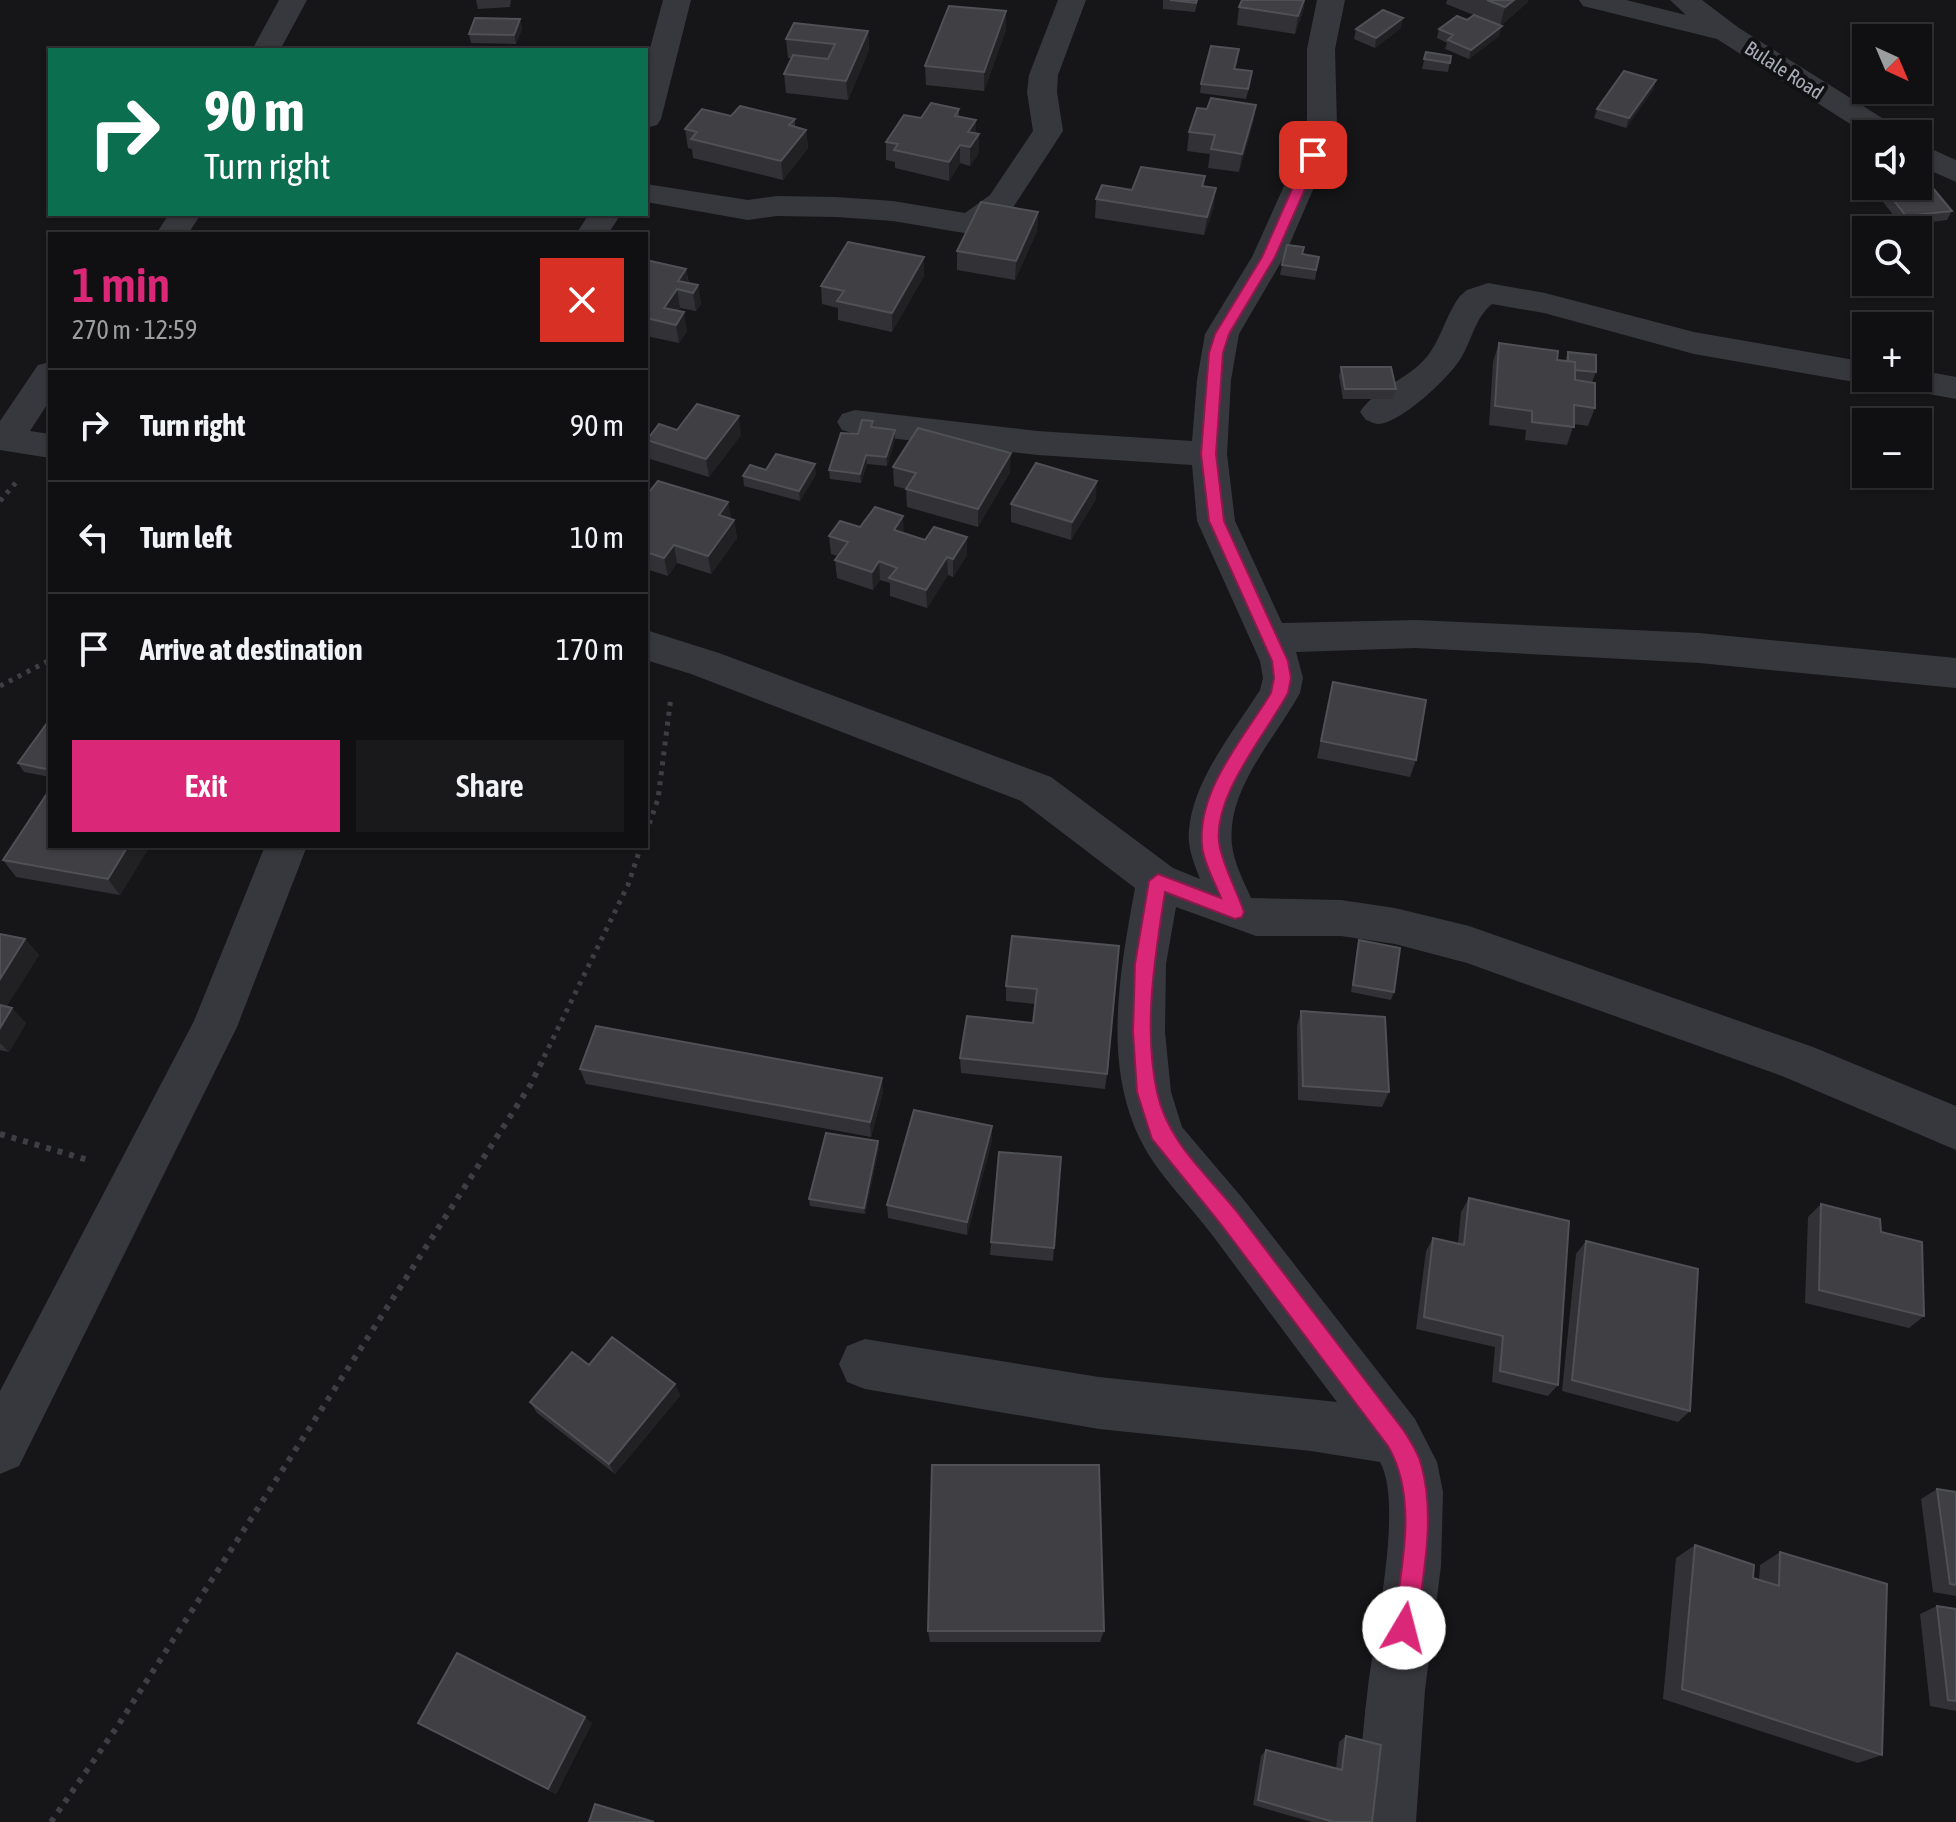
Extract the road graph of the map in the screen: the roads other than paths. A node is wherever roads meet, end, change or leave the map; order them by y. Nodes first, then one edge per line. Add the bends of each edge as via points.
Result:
1 (293, 0) edge
2 (677, 0) edge
3 (1072, 0) edge
4 (1331, 0) edge
5 (1593, 0) edge
6 (1684, 0) edge
7 (1729, 34) junction
8 (267, 48) edge
9 (648, 111) edge
10 (1865, 120) edge
11 (1932, 160) edge
12 (1956, 173) edge
13 (648, 193) edge
14 (1852, 371) edge
15 (48, 376) edge
16 (1932, 384) edge
17 (1956, 388) edge
18 (1378, 412) dead end
19 (855, 422) dead end
20 (3, 438) edge
21 (48, 446) edge
22 (1209, 454) junction
23 (1270, 638) junction
24 (660, 649) edge
25 (1956, 673) edge
26 (285, 848) edge
27 (1158, 881) junction
28 (1235, 912) junction
29 (1956, 1128) edge
30 (865, 1364) dead end
31 (1396, 1438) junction
32 (0, 1447) edge
33 (1386, 1822) edge

1 - 8 street
2 - 9 street
3 - 13 street via 1045,69 1042,91 1048,131 1001,202 976,220 953,222 836,207 748,210
4 - 22 street via 1321,49 1322,126 1268,257 1222,334
5 - 7 street
6 - 7 street, Bulale Road
7 - 10 street, Bulale Road
11 - 12 street
14 - 18 street via 1694,343 1488,293 1470,304 1437,367
15 - 20 street
16 - 17 street
19 - 22 street via 1037,443
20 - 21 street
22 - 23 street via 1216,521
23 - 25 street via 1416,634 1683,647
23 - 28 street via 1280,661 1280,693 1222,788 1213,819 1211,846
24 - 27 street via 1036,789
26 - 32 street via 214,1027
27 - 28 street
27 - 31 street via 1144,964 1142,1032 1147,1092 1162,1139
28 - 29 street via 1256,918 1341,918 1469,945 1797,1061
30 - 31 street via 1099,1403
31 - 33 street via 1410,1462 1416,1492

